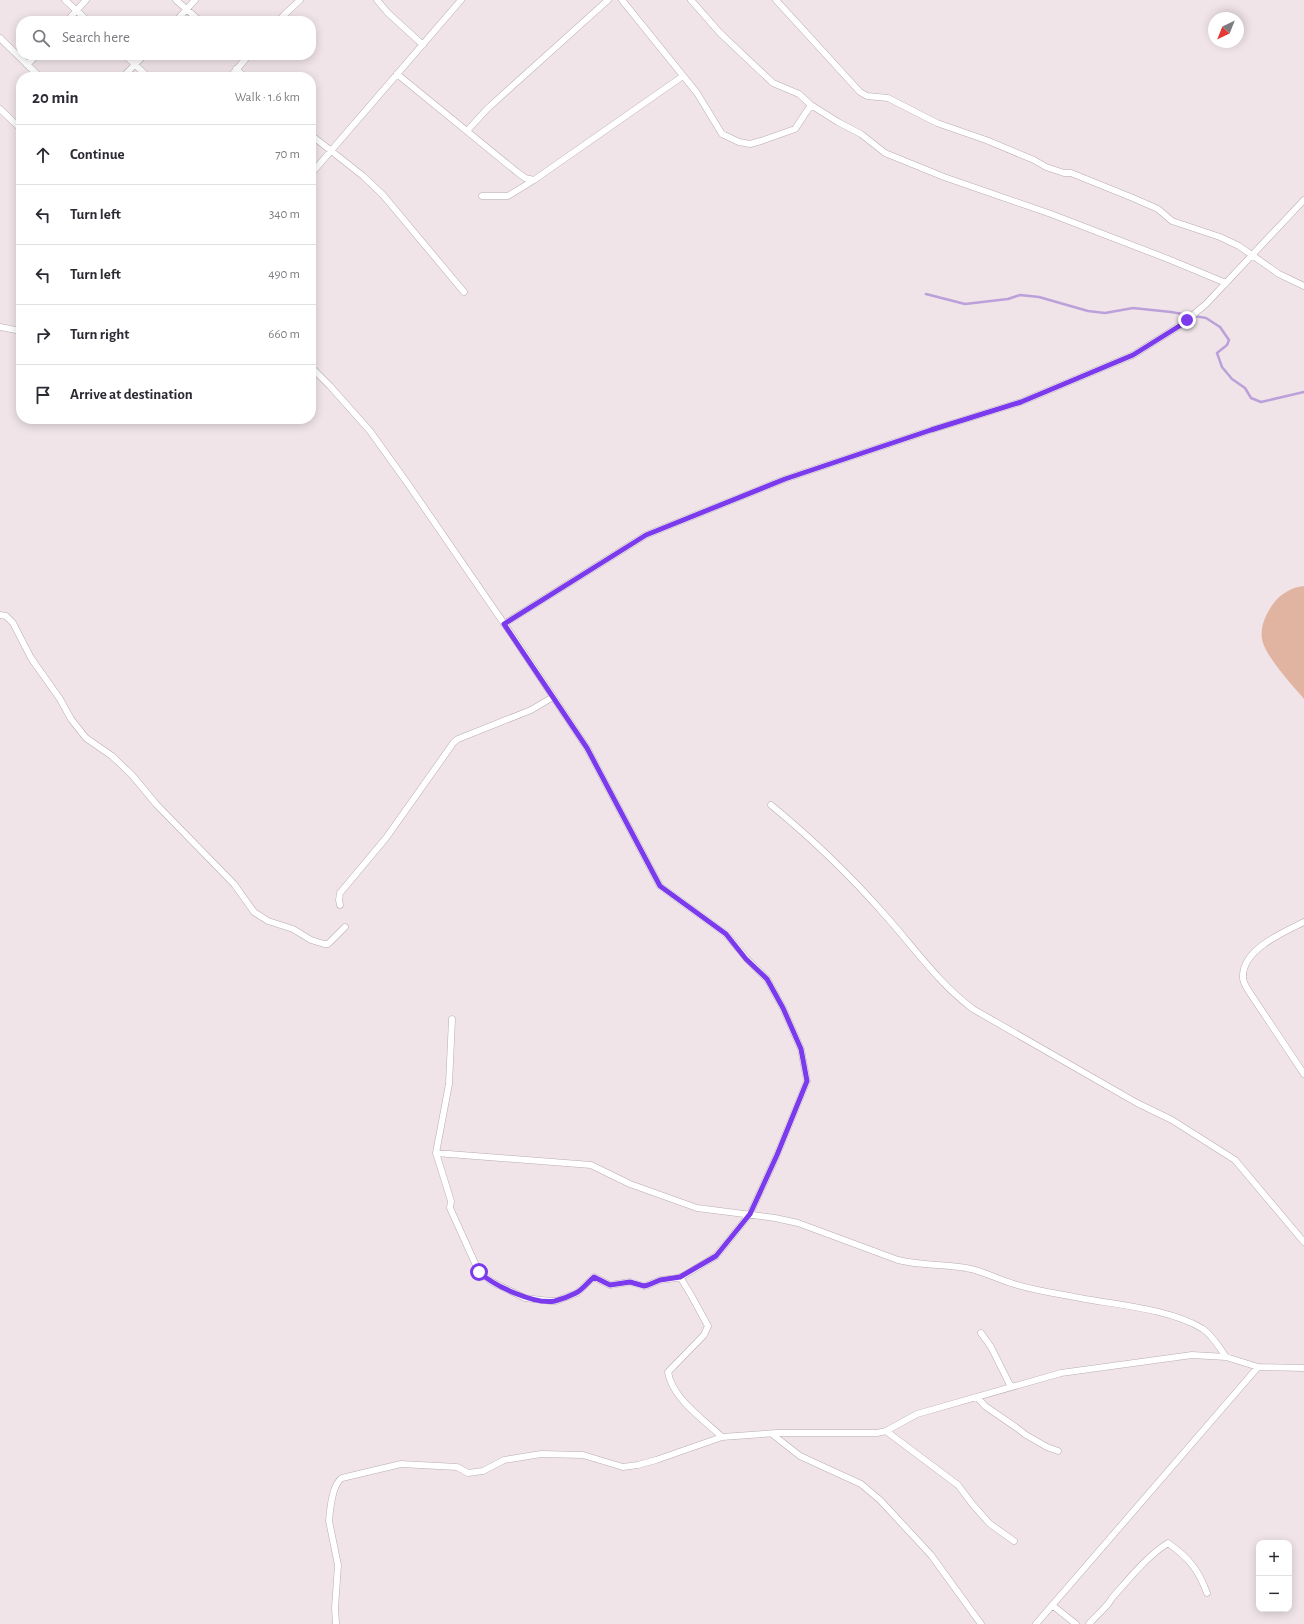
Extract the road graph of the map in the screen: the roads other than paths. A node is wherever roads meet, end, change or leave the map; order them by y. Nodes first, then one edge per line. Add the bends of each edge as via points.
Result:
1 (65, 0) edge
2 (86, 0) edge
3 (176, 0) edge
4 (195, 0) edge
5 (300, 0) edge
6 (377, 0) edge
7 (461, 0) edge
8 (608, 0) edge
9 (622, 0) edge
10 (691, 0) edge
11 (776, 0) edge
12 (186, 9) junction
13 (77, 10) junction
14 (72, 16) edge
15 (83, 16) edge
16 (180, 16) edge
17 (194, 16) edge
18 (283, 16) edge
19 (0, 38) edge
20 (423, 45) junction
21 (16, 54) edge
22 (22, 60) edge
23 (32, 60) edge
24 (131, 60) edge
25 (139, 60) edge
26 (244, 60) edge
27 (135, 64) junction
28 (27, 65) junction
29 (236, 69) junction
30 (35, 72) edge
31 (128, 72) edge
32 (143, 72) edge
33 (234, 72) edge
34 (239, 72) edge
35 (397, 74) junction
36 (683, 76) junction
37 (811, 105) junction
38 (0, 109) edge
39 (16, 124) edge
40 (467, 131) junction
41 (316, 139) edge
42 (330, 150) junction
43 (316, 168) edge
44 (534, 180) junction
45 (482, 196) dead end
46 (1304, 200) edge
47 (1251, 256) junction
48 (1226, 283) junction
49 (1304, 286) edge
50 (464, 292) dead end
51 (0, 328) edge
52 (16, 330) edge
53 (316, 372) edge
54 (0, 615) edge
55 (504, 624) junction
56 (553, 697) junction
57 (771, 805) dead end
58 (340, 905) dead end
59 (1304, 922) edge
60 (345, 927) dead end
61 (452, 1019) dead end
62 (1304, 1074) edge
63 (436, 1153) junction
64 (750, 1214) junction
65 (1304, 1242) edge
66 (680, 1277) junction
67 (981, 1333) dead end
68 (1226, 1357) junction
69 (1258, 1367) junction
70 (1304, 1368) edge
71 (1011, 1387) junction
72 (977, 1397) junction
73 (886, 1431) junction
74 (772, 1434) junction
75 (722, 1437) junction
76 (1058, 1450) dead end
77 (1014, 1541) dead end
78 (1207, 1593) dead end
79 (1052, 1605) junction
80 (336, 1624) edge
81 (981, 1624) edge
82 (1036, 1624) edge
83 (1076, 1624) edge
84 (1089, 1624) edge

1 - 13 street
2 - 13 street
3 - 12 street
4 - 12 street
5 - 18 street
6 - 20 street
7 - 20 street
8 - 40 street via 487,109
9 - 36 street
10 - 37 street via 720,33 773,83 799,94
11 - 47 street via 860,92 868,96 888,98 937,123 986,140 1046,167 1097,182 1158,209 1172,221 1239,246
12 - 16 street
12 - 17 street
13 - 14 street
13 - 15 street
19 - 21 street
20 - 35 street
22 - 28 street
23 - 28 street
24 - 27 street
25 - 27 street
26 - 29 street
27 - 31 street
27 - 32 street
28 - 30 street
29 - 33 street
29 - 34 street
35 - 40 street
35 - 42 street
36 - 37 street via 697,93 722,134 739,142 750,144 795,129
36 - 44 street
37 - 48 street via 861,134 885,153 944,177 1065,219
38 - 39 street
40 - 44 street via 525,178
41 - 42 street
42 - 43 street
42 - 50 street via 383,195
44 - 45 street via 508,196
46 - 47 street
47 - 48 street
47 - 49 street
48 - 55 street via 1181,325 1133,355 1021,402 785,479 646,535
51 - 52 street
53 - 55 street via 370,431
54 - 60 street via 6,616 13,623 31,658 86,738 127,770 156,804 234,884 254,912 268,921 293,929 311,940 324,944 328,944
55 - 56 street
56 - 58 street via 531,710 454,742 386,838 340,893
56 - 64 street via 587,748 660,886 726,934 746,959 767,979 801,1049 807,1081
57 - 65 street via 842,868 956,997 1130,1099 1172,1120 1235,1160
59 - 62 street via 1267,941 1250,958 1242,976 1250,994
61 - 63 street via 449,1084
63 - 64 street via 591,1165 630,1184 697,1208
63 - 66 street via 451,1201 450,1208 479,1272 492,1282 526,1298 556,1301 577,1293 594,1277 610,1285 630,1282 644,1286
64 - 66 street via 716,1256
64 - 68 street via 798,1224 898,1260 986,1272 1029,1288 1134,1307 1187,1321 1211,1335
66 - 75 street via 708,1326 704,1335 668,1372 670,1382 677,1394
67 - 71 street via 992,1347
68 - 69 street
68 - 71 street via 1192,1355 1060,1373
69 - 70 street
69 - 79 street
71 - 72 street
72 - 73 street via 917,1414
72 - 76 street via 985,1406 1026,1435
73 - 74 street
73 - 77 street via 958,1485 990,1524
74 - 75 street
74 - 81 street via 800,1456 861,1484 880,1500 931,1555
75 - 80 street via 656,1460 623,1467 583,1455 541,1454 504,1460 483,1471 468,1473 457,1467 401,1464 340,1479 335,1487 329,1521 338,1565
78 - 84 street via 1196,1570 1184,1555 1168,1543 1138,1568 1112,1598 1110,1604
79 - 82 street
79 - 83 street

